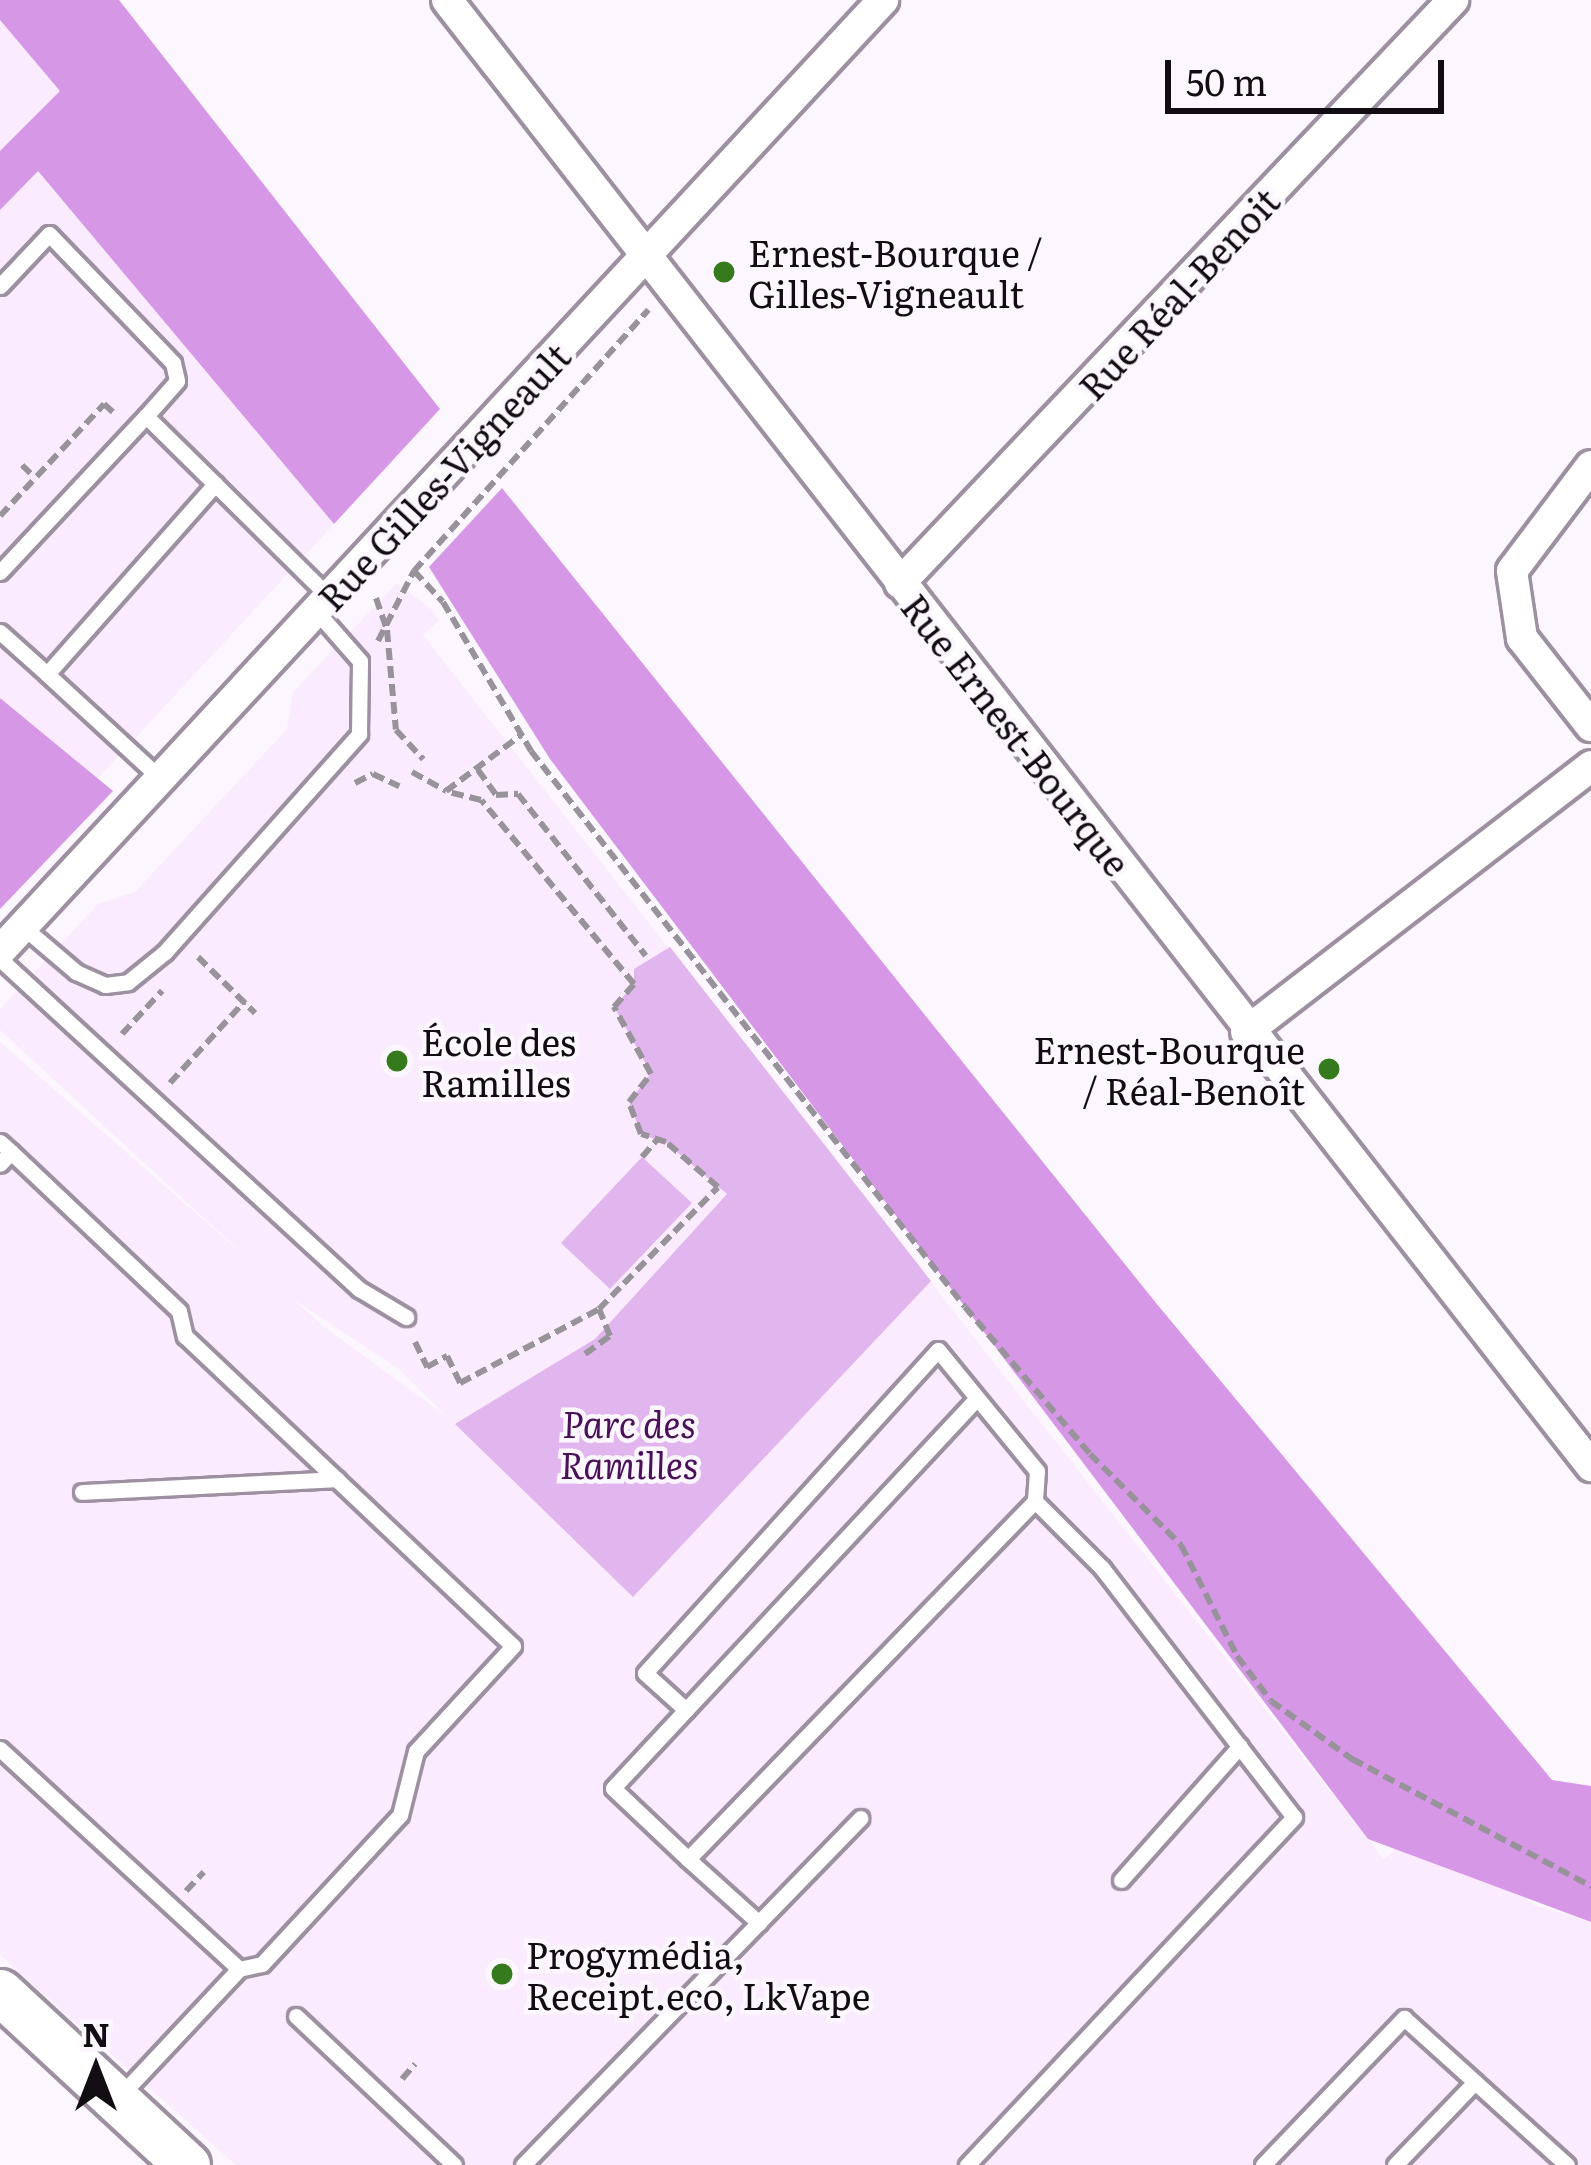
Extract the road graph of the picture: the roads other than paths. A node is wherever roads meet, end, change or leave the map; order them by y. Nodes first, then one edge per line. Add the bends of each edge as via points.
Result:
1 (446, 0) edge
2 (883, 0) edge
3 (1453, 0) edge
4 (643, 258) junction
5 (0, 286) edge
6 (146, 416) junction
7 (1591, 466) edge
8 (215, 484) junction
9 (0, 572) edge
10 (900, 583) junction
11 (324, 605) junction
12 (0, 632) edge
13 (47, 674) junction
14 (1591, 726) edge
15 (1591, 766) edge
16 (161, 779) junction
17 (22, 926) junction
18 (0, 955) edge
19 (1246, 1032) junction
20 (4, 1153) edge
21 (406, 1318) dead end
22 (977, 1398) junction
23 (1591, 1466) edge
24 (337, 1479) junction
25 (82, 1492) dead end
26 (1035, 1501) junction
27 (686, 1710) junction
28 (1240, 1746) junction
29 (0, 1749) edge
30 (861, 1818) dead end
31 (688, 1859) junction
32 (1121, 1880) dead end
33 (759, 1923) junction
34 (239, 1969) junction
35 (0, 1991) edge
36 (296, 2016) dead end
37 (1474, 2082) junction
38 (116, 2100) junction
39 (187, 2165) edge
40 (454, 2165) edge
41 (523, 2165) edge
42 (967, 2165) edge
43 (1263, 2165) edge
44 (1395, 2165) edge
45 (1567, 2165) edge

1 - 4 street, Rue Ernest-Bourque
2 - 4 street, Rue Gilles-Vigneault
3 - 10 street, Rue Réal-Benoit
4 - 10 street, Rue Ernest-Bourque
4 - 11 street, Rue Gilles-Vigneault
5 - 6 lane via 50,234 173,363 177,381
6 - 8 lane
6 - 9 lane
7 - 14 street via 1512,571 1522,638
8 - 11 lane
8 - 13 lane
10 - 19 street, Rue Ernest-Bourque
11 - 16 street, Rue Gilles-Vigneault
11 - 17 lane via 360,662 359,734 165,952 128,982 106,986 76,972
12 - 13 lane
13 - 16 lane
15 - 19 street
16 - 17 street, Rue Gilles-Vigneault
17 - 18 street, Rue Gilles-Vigneault
18 - 21 lane via 359,1289
19 - 23 street, Rue Ernest-Bourque
20 - 24 lane via 178,1311 185,1336
22 - 26 lane via 1037,1471
22 - 27 lane
22 - 27 lane via 938,1350 645,1673
24 - 25 lane
24 - 34 lane via 513,1646 416,1751 400,1815 262,1964
26 - 28 lane via 1102,1568
26 - 31 lane
27 - 31 lane via 613,1788
28 - 32 lane
28 - 42 lane via 1294,1816
29 - 34 lane
30 - 33 lane
31 - 33 lane
33 - 41 lane
34 - 38 lane
35 - 38 street
36 - 40 lane
37 - 43 lane via 1404,2018
37 - 44 lane
37 - 45 lane
38 - 39 street

